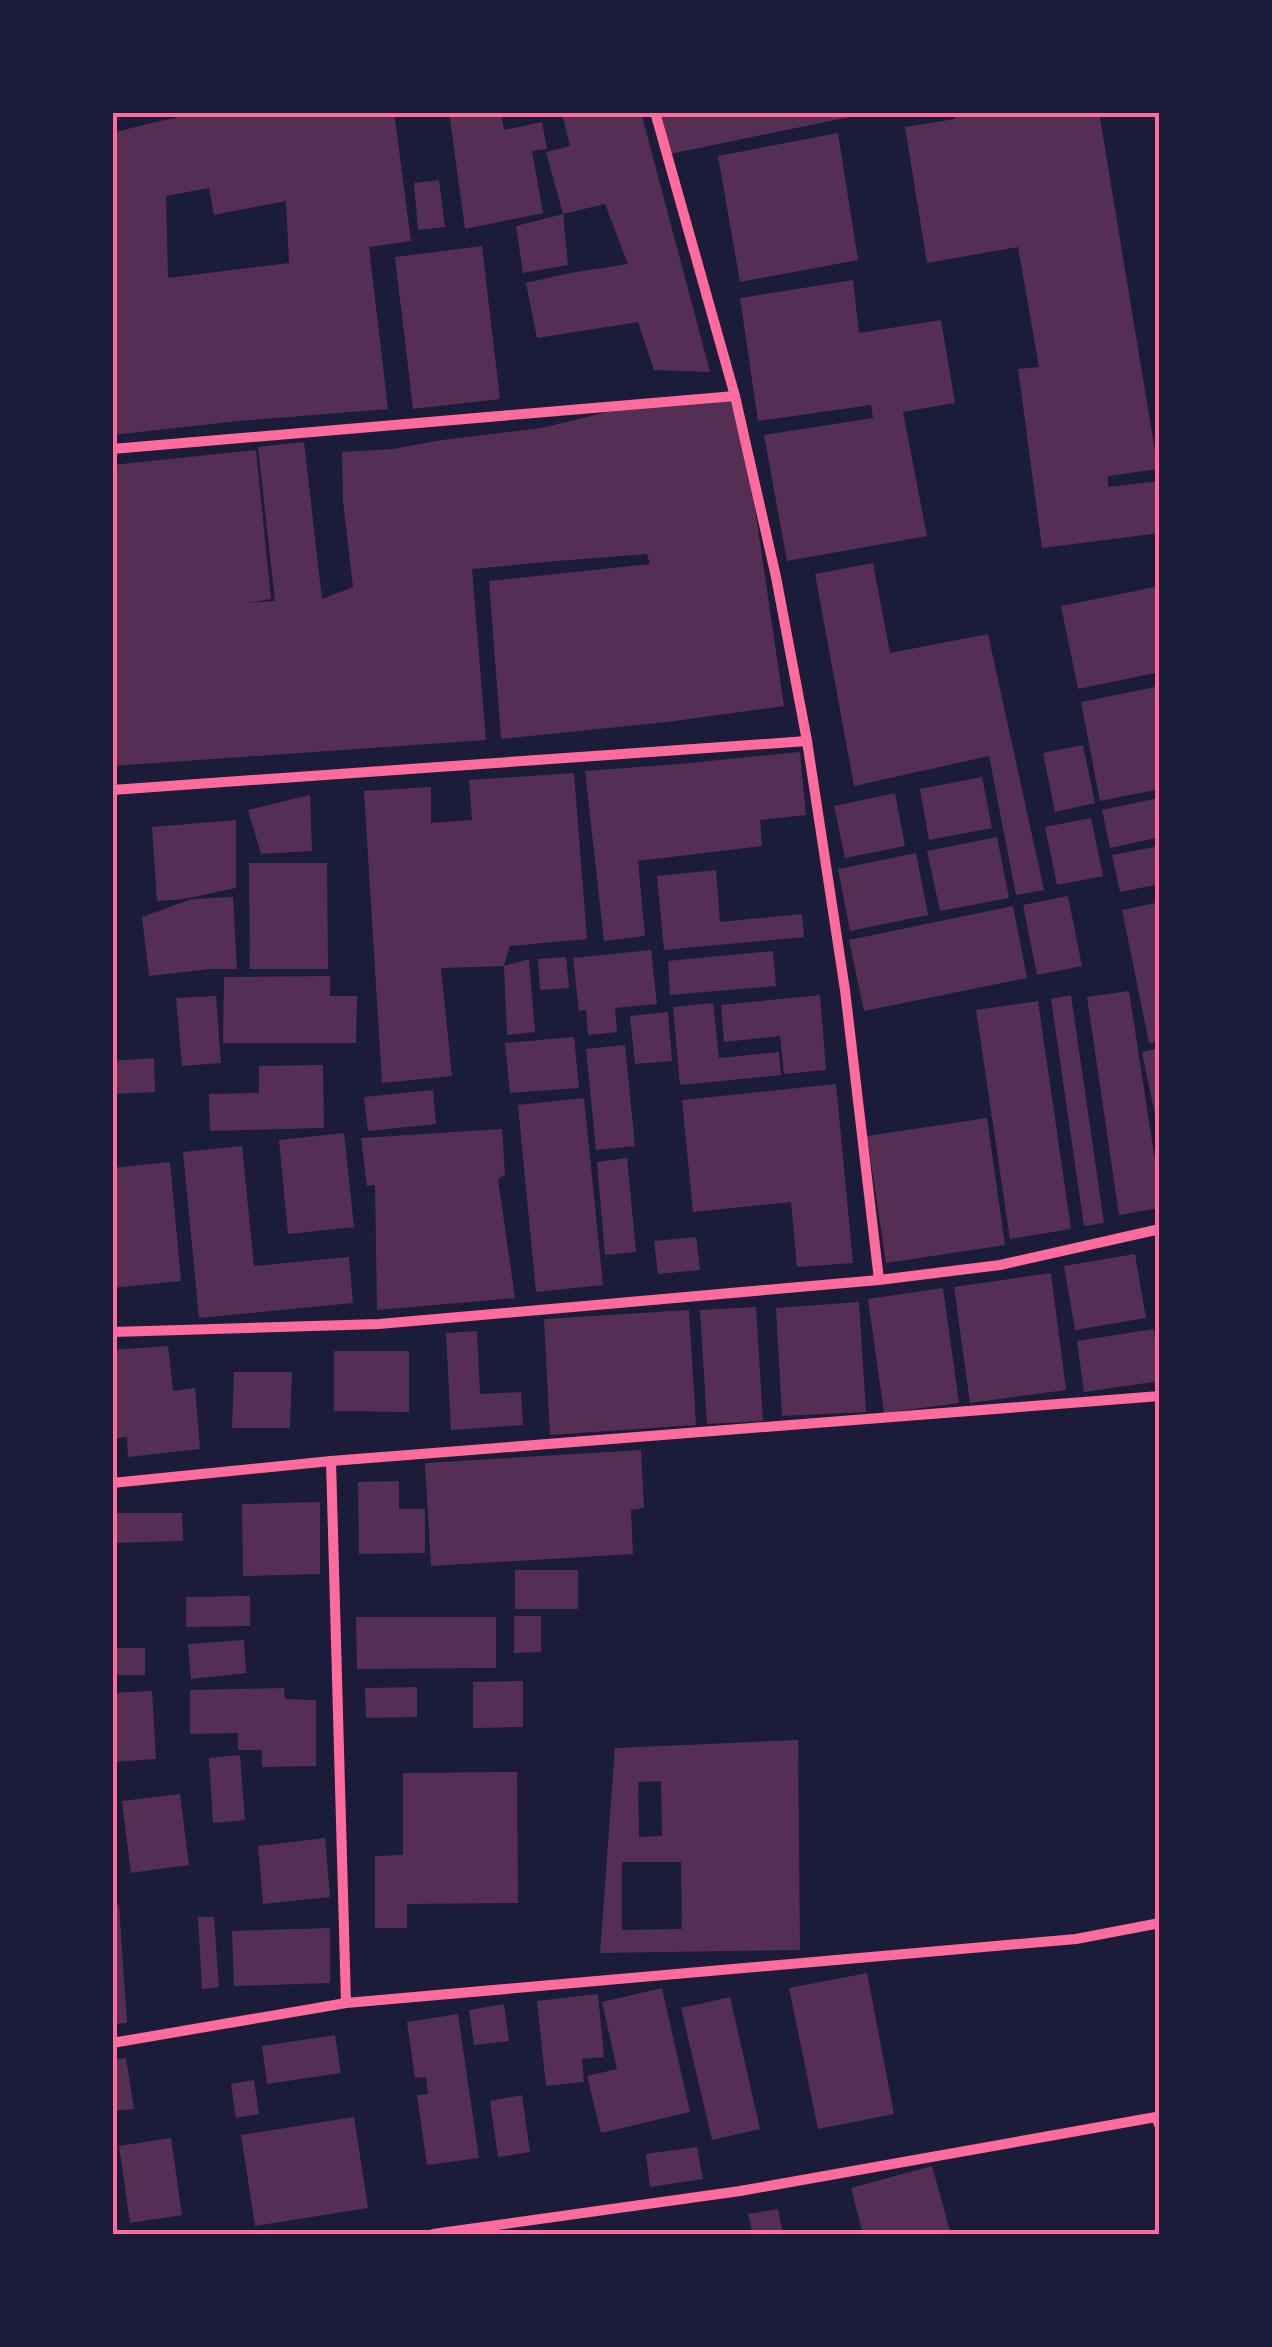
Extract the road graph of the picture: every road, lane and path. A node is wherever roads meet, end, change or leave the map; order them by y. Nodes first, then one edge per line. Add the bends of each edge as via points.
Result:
1 (655, 112) edge
2 (736, 396) junction
3 (112, 448) edge
4 (807, 741) junction
5 (112, 790) edge
6 (1160, 1229) edge
7 (878, 1280) junction
8 (112, 1332) edge
9 (1160, 1396) edge
10 (331, 1461) junction
11 (112, 1482) edge
12 (1160, 1924) edge
13 (346, 2003) junction
14 (112, 2043) edge
15 (1160, 2127) edge
16 (433, 2234) edge

1 - 2 street
2 - 3 street
2 - 4 street
4 - 5 street
4 - 7 street via 845,990
6 - 7 street via 1000,1265
7 - 8 street via 380,1324
9 - 10 street
10 - 11 street
10 - 13 street
12 - 13 street via 1076,1940
13 - 14 street
15 - 16 street via 1156,2117 740,2190

